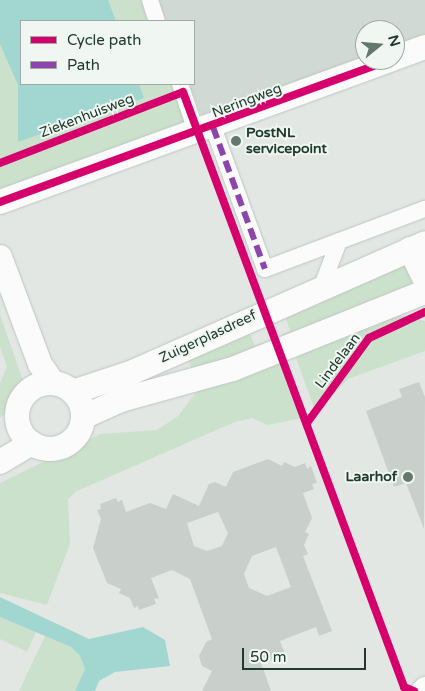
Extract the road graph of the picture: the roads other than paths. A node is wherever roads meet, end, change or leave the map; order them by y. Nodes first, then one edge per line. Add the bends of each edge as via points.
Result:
1 (150, 0) edge
2 (157, 20) edge
3 (425, 47) edge
4 (405, 54) edge
5 (364, 70) edge
6 (181, 85) edge
7 (205, 130) junction
8 (0, 202) edge
9 (425, 209) edge
10 (339, 242) junction
11 (418, 246) edge
12 (0, 257) edge
13 (425, 280) edge
14 (322, 286) junction
15 (425, 292) edge
16 (0, 302) edge
17 (63, 388) junction
18 (28, 391) junction
19 (83, 417) junction
20 (8, 421) edge
21 (32, 443) junction
22 (0, 462) edge

1 - 2 street
3 - 4 main road
5 - 7 main road, Neringweg
6 - 7 street
7 - 8 main road, Neringweg
7 - 10 street, Neringweg via 265,269
9 - 10 street, Neringweg
10 - 14 street
11 - 13 main road
11 - 14 main road, Zuigerplasdreef
12 - 17 main road via 40,364
14 - 17 main road, Zuigerplasdreef via 134,372
15 - 19 main road via 277,351 121,400
16 - 18 main road via 27,376
17 - 18 main road
17 - 19 main road
18 - 20 main road
19 - 21 main road via 78,434 65,446 48,449
20 - 21 main road
21 - 22 main road

